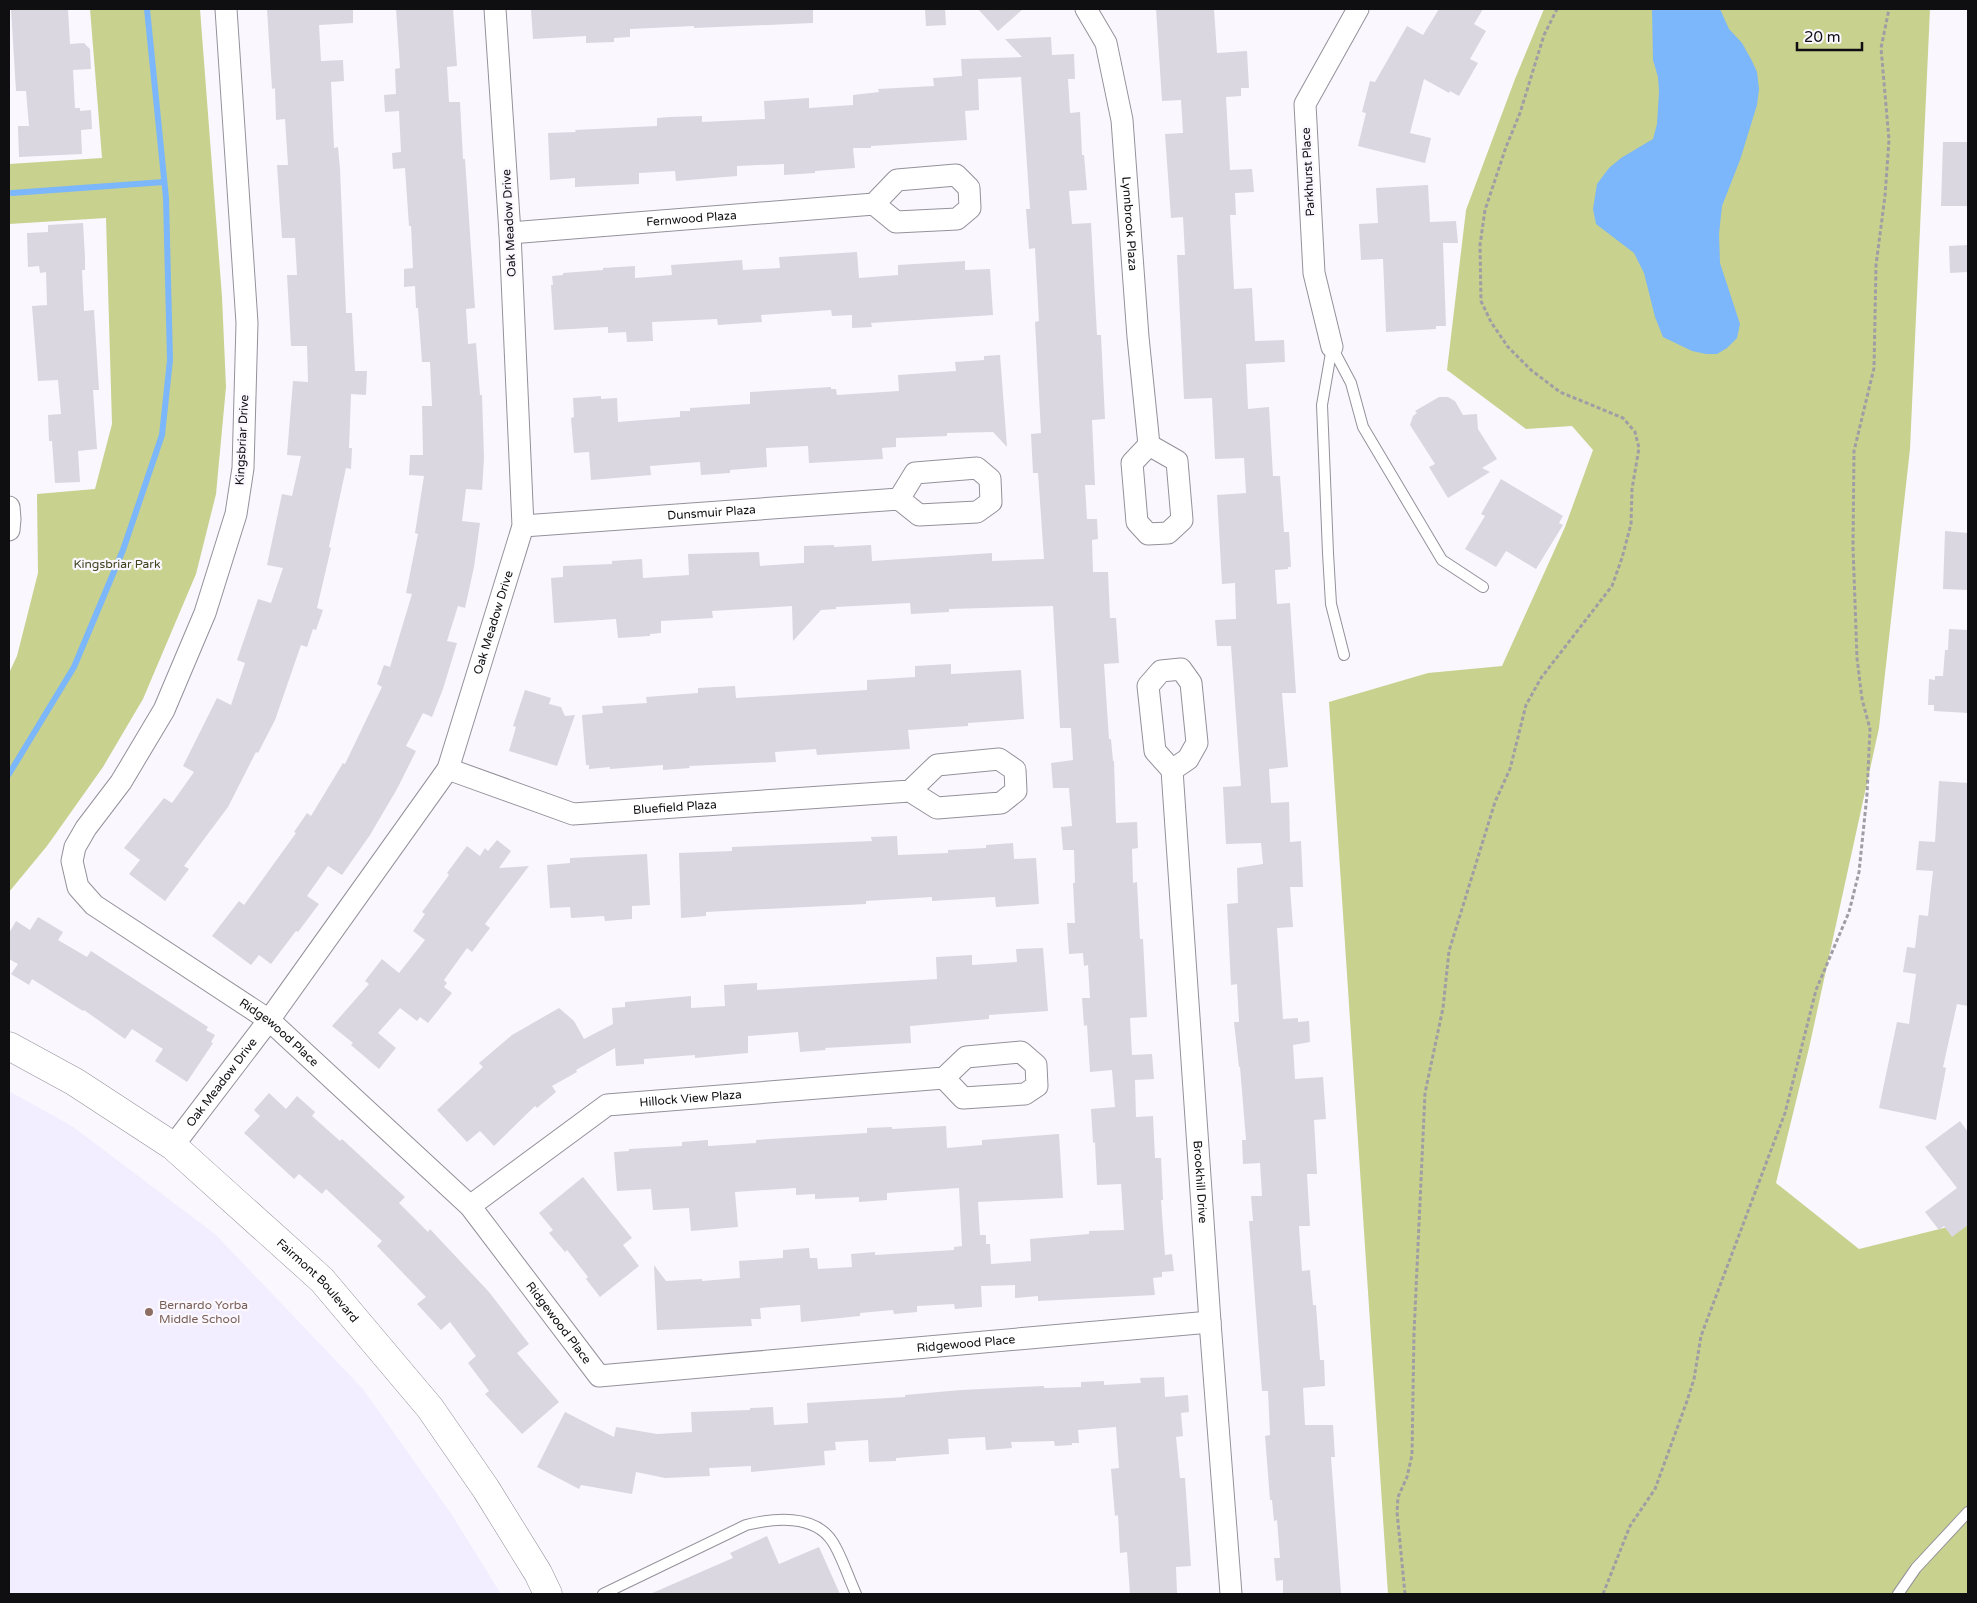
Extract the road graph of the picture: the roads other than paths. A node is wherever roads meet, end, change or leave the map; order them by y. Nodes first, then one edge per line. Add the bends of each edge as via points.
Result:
1 (226, 9) edge
2 (495, 9) edge
3 (1086, 9) edge
4 (1358, 9) edge
5 (874, 204) dead end
6 (510, 233) junction
7 (1332, 347) junction
8 (1149, 445) dead end
9 (899, 499) dead end
10 (9, 507) edge
11 (523, 526) junction
12 (9, 530) edge
13 (1483, 587) dead end
14 (1344, 654) dead end
15 (448, 769) junction
16 (1172, 770) dead end
17 (910, 791) dead end
18 (72, 861) joint
19 (269, 1020) junction
20 (9, 1046) edge
21 (944, 1078) dead end
22 (173, 1146) junction
23 (470, 1206) junction
24 (1210, 1322) junction
25 (1968, 1512) edge
26 (548, 1594) edge
27 (603, 1594) edge
28 (856, 1594) edge
29 (1231, 1594) edge
30 (1898, 1594) edge

1 - 18 street, Kingsbriar Drive via 247,323 243,468 236,514 205,613 164,710 121,782 86,828 75,847
2 - 6 street, Oak Meadow Drive
3 - 8 street, Lynnbrook Plaza via 1106,42 1122,120
4 - 7 street, Parkhurst Place via 1305,104 1314,273
5 - 6 street, Fernwood Plaza
6 - 11 street, Oak Meadow Drive
7 - 13 lane via 1351,383 1363,427 1442,560
7 - 14 lane via 1322,404 1331,604
9 - 11 street, Dunsmuir Plaza
10 - 12 street
11 - 15 street, Oak Meadow Drive
15 - 17 street, Bluefield Plaza via 573,814
15 - 19 street, Oak Meadow Drive
16 - 24 street, Brookhill Drive
18 - 19 street, Ridgewood Place via 78,887 94,905
19 - 22 street, Oak Meadow Drive
19 - 23 street, Ridgewood Place
20 - 22 main road, Fairmont Boulevard via 74,1082
21 - 23 street, Hillock View Plaza via 607,1104
22 - 26 main road, Fairmont Boulevard via 329,1287 430,1408 486,1489 538,1572
23 - 24 street, Ridgewood Place via 600,1376
24 - 29 street, Brookhill Drive
25 - 30 lane via 1916,1568
27 - 28 lane via 746,1525 766,1520 800,1521 819,1528 832,1541

